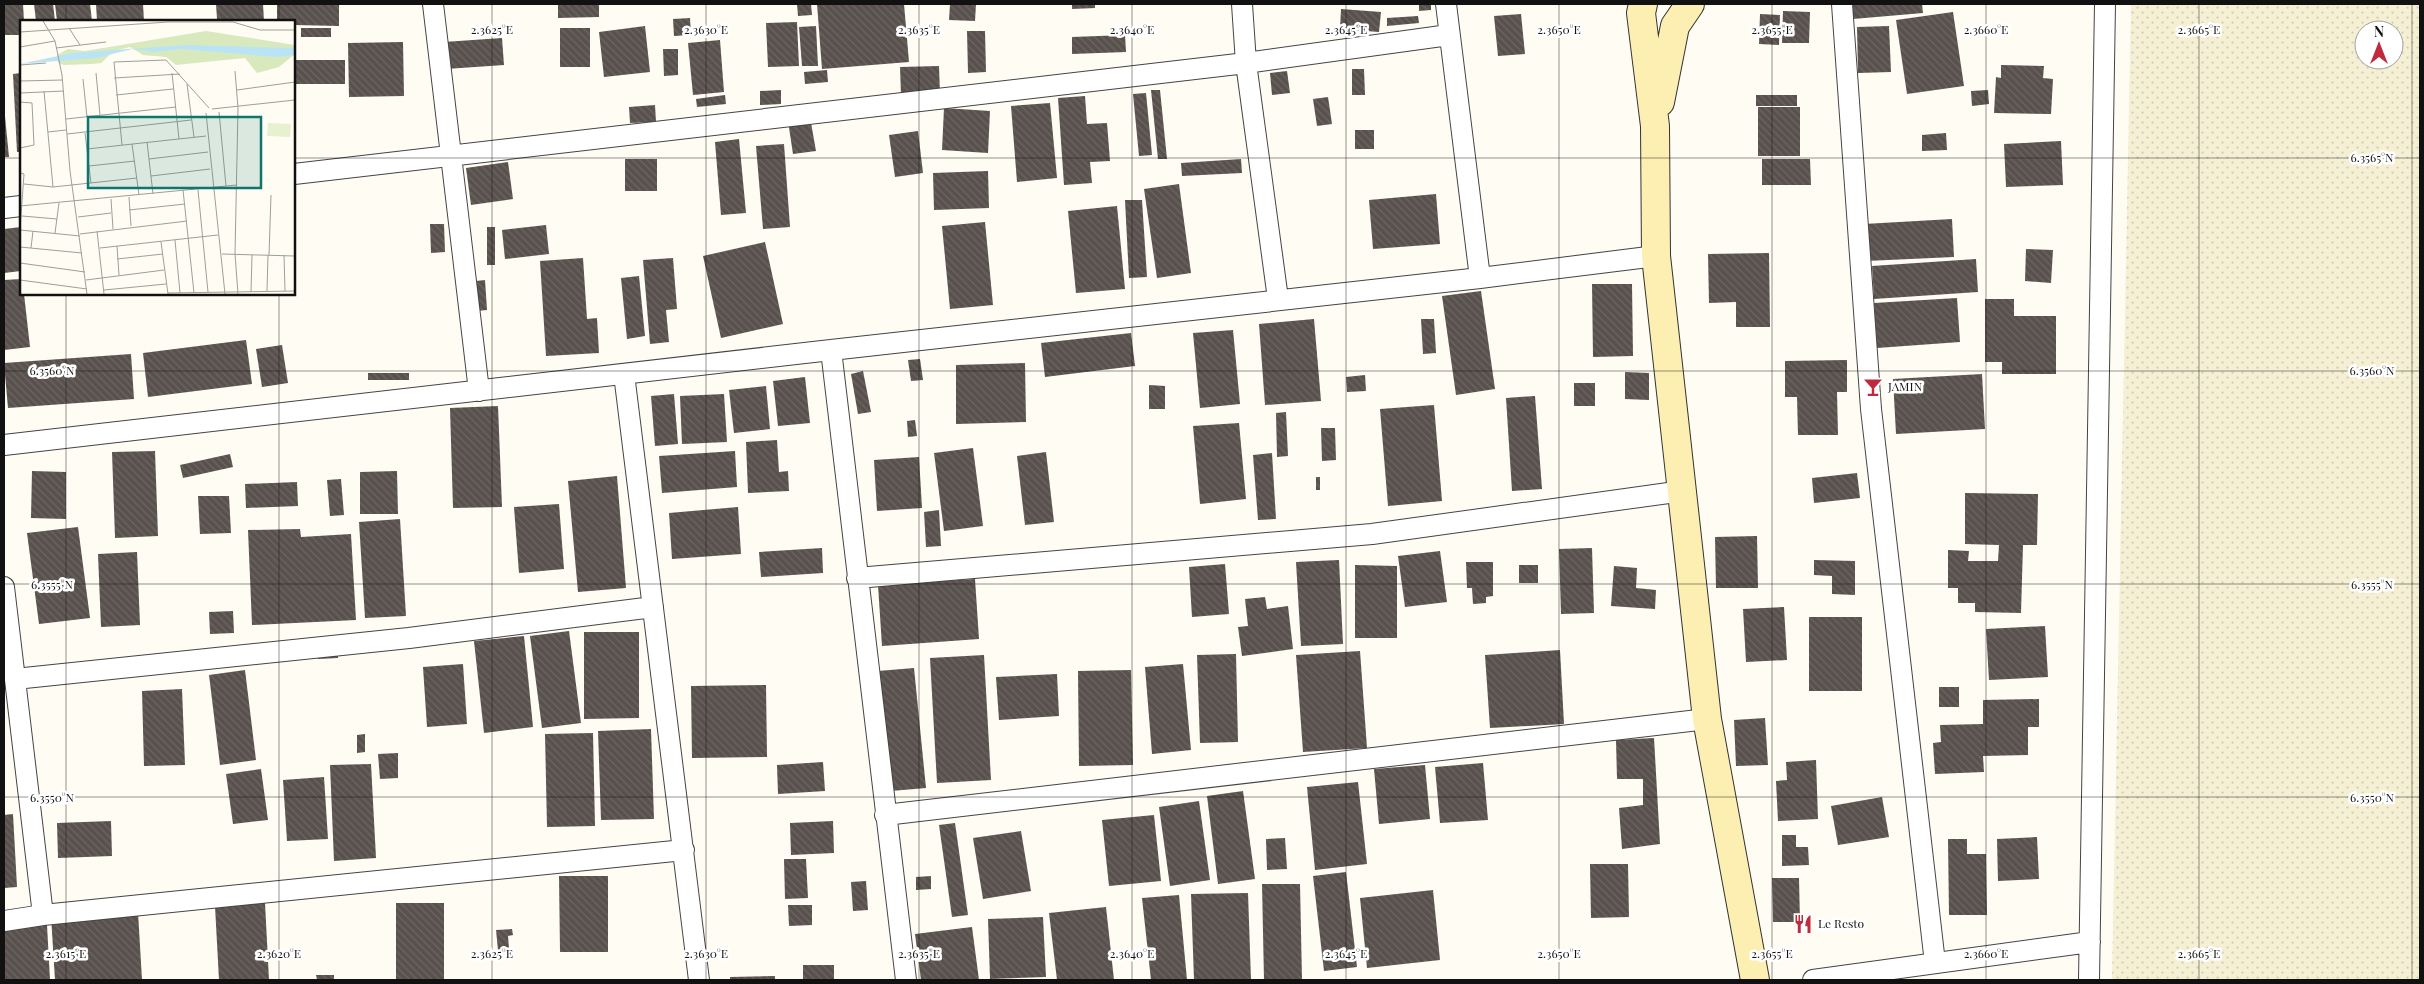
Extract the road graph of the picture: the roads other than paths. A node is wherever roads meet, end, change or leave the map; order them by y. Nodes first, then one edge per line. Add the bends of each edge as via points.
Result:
1 (433, 4) edge
2 (1242, 4) edge
3 (1446, 4) edge
4 (1643, 4) edge
5 (1690, 4) edge
6 (1842, 4) edge
7 (2105, 4) edge
8 (1449, 35) junction
9 (1246, 63) junction
10 (1655, 126) junction
11 (450, 156) junction
12 (295, 174) edge
13 (20, 206) edge
14 (4, 208) edge
15 (1656, 256) junction
16 (1480, 278) junction
17 (1278, 299) junction
18 (831, 350) junction
19 (624, 374) junction
20 (479, 391) junction
21 (4, 445) edge
22 (1683, 491) junction
23 (858, 578) junction
24 (4, 587) edge
25 (653, 607) junction
26 (15, 679) junction
27 (1707, 718) junction
28 (885, 815) junction
29 (684, 850) junction
30 (43, 915) junction
31 (4, 920) edge
32 (2090, 942) junction
33 (1935, 963) junction
34 (699, 980) edge
35 (906, 980) edge
36 (1755, 980) edge
37 (1813, 980) edge
38 (2089, 980) edge

1 - 11 street
2 - 9 street
3 - 8 street
4 - 10 main road via 1641,13
5 - 10 main road via 1675,26
6 - 33 street via 1871,409
7 - 32 street
8 - 9 street
8 - 16 street
9 - 11 street
9 - 17 street
10 - 15 main road
11 - 12 street
11 - 20 street
13 - 14 street
15 - 16 street
15 - 22 main road
16 - 17 street
17 - 18 street
18 - 19 street
18 - 23 street
19 - 20 street
19 - 25 street
20 - 21 street
22 - 23 street via 1372,534
22 - 27 main road
23 - 28 street
24 - 26 street
25 - 26 street via 409,638
25 - 29 street
26 - 30 street
27 - 28 street
27 - 36 main road
28 - 35 street
29 - 30 street
29 - 34 street
30 - 31 street
32 - 33 street
32 - 38 street
33 - 37 street

